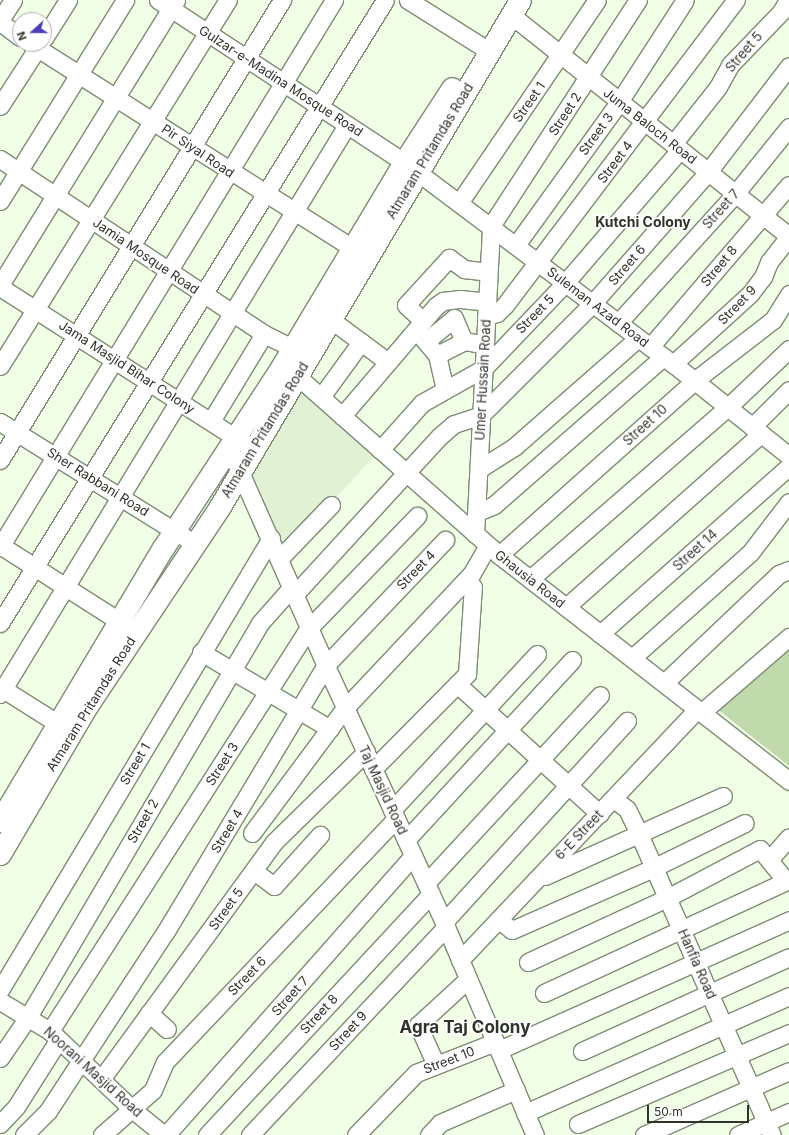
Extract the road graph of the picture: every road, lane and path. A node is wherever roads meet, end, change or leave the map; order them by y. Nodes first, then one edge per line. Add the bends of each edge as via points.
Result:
1 (13, 0) edge
2 (68, 0) edge
3 (125, 0) edge
4 (228, 0) edge
5 (282, 0) edge
6 (334, 0) edge
7 (385, 0) edge
8 (408, 0) edge
9 (597, 0) edge
10 (638, 0) edge
11 (685, 0) edge
12 (736, 0) edge
13 (788, 0) edge
14 (168, 3) edge
15 (512, 5) edge
16 (0, 21) edge
17 (52, 23) edge
18 (12, 31) edge
19 (208, 33) junction
20 (484, 48) junction
21 (33, 52) edge
22 (48, 52) edge
23 (561, 55) junction
24 (246, 58) junction
25 (789, 66) edge
26 (78, 75) junction
27 (589, 78) junction
28 (283, 83) junction
29 (115, 98) junction
30 (619, 102) junction
31 (0, 106) edge
32 (320, 106) junction
33 (152, 121) junction
34 (645, 122) junction
35 (347, 125) junction
36 (789, 127) edge
37 (191, 147) junction
38 (677, 147) junction
39 (0, 160) edge
40 (411, 167) junction
41 (18, 172) junction
42 (228, 172) junction
43 (708, 172) junction
44 (789, 185) edge
45 (735, 194) junction
46 (266, 195) junction
47 (55, 196) junction
48 (0, 201) edge
49 (459, 203) junction
50 (294, 211) junction
51 (762, 215) junction
52 (92, 220) junction
53 (491, 226) junction
54 (789, 236) edge
55 (516, 245) junction
56 (131, 246) junction
57 (360, 254) junction
58 (538, 263) junction
59 (168, 272) junction
60 (488, 272) junction
61 (565, 283) junction
62 (0, 286) edge
63 (789, 294) edge
64 (204, 295) junction
65 (592, 304) junction
66 (36, 309) junction
67 (487, 309) junction
68 (232, 313) junction
69 (330, 319) junction
70 (618, 323) junction
71 (422, 331) junction
72 (264, 334) junction
73 (77, 335) junction
74 (361, 342) junction
75 (464, 342) junction
76 (485, 345) junction
77 (789, 349) edge
78 (656, 352) junction
79 (438, 355) junction
80 (115, 360) junction
81 (291, 362) junction
82 (388, 362) junction
83 (0, 366) edge
84 (484, 368) junction
85 (694, 381) junction
86 (150, 382) junction
87 (445, 389) junction
88 (789, 390) edge
89 (321, 397) junction
90 (178, 401) junction
91 (728, 407) junction
92 (482, 415) junction
93 (342, 416) junction
94 (211, 421) junction
95 (0, 422) edge
96 (757, 430) junction
97 (17, 432) junction
98 (232, 441) junction
99 (785, 447) edge
100 (253, 449) junction
101 (380, 450) junction
102 (56, 456) junction
103 (0, 460) edge
104 (789, 466) edge
105 (479, 469) junction
106 (240, 471) junction
107 (407, 473) junction
108 (91, 477) junction
109 (122, 496) junction
110 (789, 502) edge
111 (331, 505) dead end
112 (477, 512) junction
113 (416, 516) dead end
114 (174, 530) junction
115 (271, 538) junction
116 (445, 540) dead end
117 (195, 544) junction
118 (488, 545) junction
119 (0, 546) edge
120 (279, 559) junction
121 (34, 567) junction
122 (789, 570) edge
123 (467, 579) junction
124 (530, 579) junction
125 (66, 587) junction
126 (294, 591) junction
127 (566, 607) junction
128 (119, 621) junction
129 (0, 623) edge
130 (309, 628) junction
131 (136, 632) junction
132 (600, 634) junction
133 (789, 638) edge
134 (201, 652) junction
135 (537, 654) dead end
136 (632, 658) junction
137 (572, 660) dead end
138 (326, 665) junction
139 (231, 671) junction
140 (664, 683) junction
141 (457, 684) junction
142 (1, 690) edge
143 (268, 693) junction
144 (600, 696) dead end
145 (345, 708) junction
146 (300, 710) junction
147 (486, 710) junction
148 (700, 711) junction
149 (627, 721) dead end
150 (64, 728) junction
151 (330, 729) junction
152 (509, 731) junction
153 (366, 752) junction
154 (540, 760) junction
155 (373, 769) junction
156 (789, 781) edge
157 (568, 785) junction
158 (723, 796) dead end
159 (614, 799) junction
160 (394, 814) junction
161 (600, 814) junction
162 (5, 819) edge
163 (745, 823) dead end
164 (252, 833) dead end
165 (639, 834) junction
166 (320, 835) dead end
167 (789, 837) edge
168 (406, 840) junction
169 (0, 854) edge
170 (414, 856) junction
171 (769, 860) junction
172 (653, 868) junction
173 (254, 871) junction
174 (537, 880) junction
175 (788, 880) edge
176 (428, 888) junction
177 (668, 898) junction
178 (499, 920) junction
179 (789, 920) edge
180 (445, 925) junction
181 (682, 931) junction
182 (789, 957) edge
183 (460, 960) junction
184 (528, 962) dead end
185 (696, 962) junction
186 (468, 979) junction
187 (0, 990) edge
188 (544, 994) dead end
189 (710, 994) junction
190 (789, 996) edge
191 (0, 1001) edge
192 (149, 1013) junction
193 (28, 1017) junction
194 (724, 1027) junction
195 (168, 1029) dead end
196 (789, 1033) edge
197 (54, 1035) junction
198 (497, 1046) junction
199 (582, 1051) dead end
200 (738, 1057) junction
201 (0, 1058) edge
202 (80, 1059) junction
203 (436, 1065) junction
204 (789, 1071) edge
205 (102, 1078) junction
206 (751, 1088) junction
207 (516, 1090) junction
208 (132, 1109) junction
209 (789, 1112) edge
210 (525, 1113) junction
211 (0, 1124) edge
212 (578, 1124) dead end
213 (769, 1129) edge
214 (24, 1135) edge
215 (102, 1135) edge
216 (165, 1135) edge
217 (207, 1135) edge
218 (250, 1135) edge
219 (356, 1135) edge
220 (429, 1135) edge
221 (535, 1135) edge
222 (644, 1135) edge
223 (738, 1135) edge

1 - 16 street
2 - 17 street
3 - 26 street
4 - 19 street
5 - 24 street
6 - 28 street
7 - 32 street
8 - 20 street
9 - 23 street, Street 1
10 - 27 street, Street 2
11 - 30 street, Street 3
12 - 34 street, Street 4
13 - 38 street, Street 5 via 781,12 730,64 718,87
14 - 19 street, Gulzar-e-Madina Mosque Road
14 - 29 street
15 - 20 main road, Atmaram Pritamdas Road
15 - 23 street, Juma Baloch Road
16 - 18 street
19 - 24 street, Gulzar-e-Madina Mosque Road
19 - 33 street
20 - 40 main road, Atmaram Pritamdas Road
21 - 31 street
22 - 26 street, Pir Siyal Road
23 - 27 street, Juma Baloch Road
23 - 49 street, Street 1
24 - 28 street, Gulzar-e-Madina Mosque Road
24 - 37 street
25 - 43 street, Street 6
26 - 29 street, Pir Siyal Road
26 - 41 street
27 - 30 street, Juma Baloch Road
27 - 53 street, Street 2
28 - 32 street, Gulzar-e-Madina Mosque Road
28 - 42 street
29 - 33 street, Pir Siyal Road
29 - 47 street
30 - 34 street, Juma Baloch Road
30 - 55 street, Street 3
32 - 35 street, Gulzar-e-Madina Mosque Road
32 - 46 street
33 - 37 street, Pir Siyal Road
33 - 52 street
34 - 38 street, Juma Baloch Road
34 - 58 street, Street 4
35 - 40 street, Gulzar-e-Madina Mosque Road
35 - 50 street
36 - 45 street, Street 7
37 - 42 street, Pir Siyal Road
37 - 56 street
38 - 43 street, Juma Baloch Road
38 - 61 street, Street 5
39 - 41 street, Jamia Mosque Road
40 - 49 street, Suleman Azad Road
40 - 57 main road, Atmaram Pritamdas Road
41 - 47 street, Jamia Mosque Road
41 - 48 street
42 - 46 street, Pir Siyal Road
42 - 59 street
43 - 45 street, Juma Baloch Road
43 - 65 street, Street 6
44 - 51 street, Street 8
45 - 51 street, Juma Baloch Road
45 - 70 street, Street 7
46 - 50 street, Pir Siyal Road
46 - 64 street
47 - 52 street, Jamia Mosque Road
47 - 62 street
49 - 53 street, Suleman Azad Road
50 - 57 street, Pir Siyal Road
50 - 68 street
51 - 54 street, Juma Baloch Road
51 - 78 street, Street 8
52 - 56 street, Jamia Mosque Road
52 - 66 street
53 - 55 street, Suleman Azad Road
53 - 60 street, Umer Hussain Road
54 - 78 street, Street 9 via 769,262 750,294
55 - 58 street, Suleman Azad Road
56 - 59 street, Jamia Mosque Road
56 - 73 street
57 - 69 main road, Atmaram Pritamdas Road
57 - 81 main road, Atmaram Pritamdas Road
58 - 61 street, Suleman Azad Road
58 - 67 street, Street 4 via 506,305 497,313
59 - 64 street, Jamia Mosque Road
59 - 80 street
60 - 67 street, Umer Hussain Road
60 - 71 street via 464,269 449,258 406,305
61 - 65 street, Suleman Azad Road
61 - 84 street, Street 5
62 - 66 street, Jama Masjid Bihar Colony
63 - 85 street, Street 10 via 773,320
64 - 68 street, Jamia Mosque Road
64 - 86 street
65 - 70 street, Suleman Azad Road
65 - 92 street, Street 6
66 - 73 street, Jama Masjid Bihar Colony
66 - 83 street
67 - 71 street via 460,298 443,301
67 - 76 street, Umer Hussain Road
68 - 72 street, Jamia Mosque Road
68 - 90 street
69 - 74 street
69 - 81 main road, Atmaram Pritamdas Road
70 - 78 street, Suleman Azad Road
71 - 75 street via 454,318
71 - 79 street
71 - 82 street
72 - 81 street, Jamia Mosque Road
72 - 94 street
73 - 80 street, Jama Masjid Bihar Colony
73 - 97 street
74 - 82 street
74 - 89 street
75 - 76 street
75 - 79 street
76 - 84 street, Umer Hussain Road
77 - 91 street
78 - 85 street, Suleman Azad Road
78 - 105 street
78 - 112 street via 494,505
79 - 87 street
80 - 86 street, Jama Masjid Bihar Colony
80 - 102 street
81 - 89 street, Ghausia Road
81 - 98 main road, Atmaram Pritamdas Road
81 - 100 main road, Atmaram Pritamdas Road
82 - 93 street
84 - 87 street, Street 5
84 - 92 street, Umer Hussain Road
85 - 91 street, Suleman Azad Road
85 - 118 street, Street 10
86 - 90 street, Jama Masjid Bihar Colony
86 - 108 street
87 - 101 street, Street 5 via 422,403
88 - 96 street
89 - 93 street, Ghausia Road
90 - 94 street, Jama Masjid Bihar Colony
90 - 109 street
91 - 96 street, Suleman Azad Road
91 - 124 street
92 - 105 street, Umer Hussain Road
92 - 107 street, Street 2 via 454,424
93 - 101 street, Ghausia Road
94 - 98 street, Jama Masjid Bihar Colony
95 - 97 street, Sher Rabbani Road
96 - 99 street, Suleman Azad Road
96 - 127 street
97 - 102 street, Sher Rabbani Road
97 - 103 street
98 - 100 street, Jama Masjid Bihar Colony
98 - 106 street, Taj Masjid Road
98 - 114 main road, Atmaram Pritamdas Road
100 - 106 main road, Atmaram Pritamdas Road
101 - 107 street, Ghausia Road
102 - 108 street, Sher Rabbani Road
102 - 119 street
104 - 132 street, Street 14
105 - 112 street, Umer Hussain Road
106 - 115 street, Taj Masjid Road
106 - 117 main road, Atmaram Pritamdas Road
107 - 118 street, Ghausia Road
107 - 126 street, Street 2
108 - 109 street, Sher Rabbani Road
108 - 121 street
109 - 114 street, Sher Rabbani Road
109 - 125 street
110 - 136 street via 750,553
111 - 120 street
112 - 118 street, Umer Hussain Road
113 - 130 street, Street 3
114 - 117 street, Sher Rabbani Road
114 - 128 main road, Atmaram Pritamdas Road
115 - 120 street, Taj Masjid Road
115 - 134 street, Street 1
116 - 138 street, Street 4
117 - 131 main road, Atmaram Pritamdas Road
118 - 123 street
118 - 124 street, Ghausia Road
119 - 121 street
120 - 126 street, Taj Masjid Road
121 - 125 street
121 - 129 street
122 - 140 street via 779,574
123 - 141 street via 473,587 467,674
123 - 145 street
124 - 127 street, Ghausia Road
125 - 128 street
125 - 142 street
126 - 130 street, Taj Masjid Road
126 - 139 street, Street 2 via 260,623
127 - 132 street, Ghausia Road
128 - 131 street
128 - 150 main road, Atmaram Pritamdas Road
130 - 138 street, Taj Masjid Road
130 - 143 street, Street 3
131 - 150 main road, Atmaram Pritamdas Road
132 - 136 street, Ghausia Road
133 - 148 street, 6-E Street
134 - 139 street
134 - 187 street, Street 1
135 - 147 street, Street 6
136 - 140 street, Ghausia Road
137 - 152 street
138 - 145 street, Taj Masjid Road
138 - 146 street, Street 4
139 - 143 street
139 - 193 street, Street 2
140 - 148 street, Ghausia Road
141 - 147 street
141 - 155 street
142 - 150 street
143 - 146 street
143 - 197 street, Street 3
144 - 154 street, Street 8
145 - 151 street
145 - 153 street, Taj Masjid Road
146 - 151 street
146 - 202 street, Street 4 via 166,931
147 - 152 street
147 - 160 street, Street 6
148 - 156 street, Ghausia Road
148 - 159 street, 6-E Street
149 - 157 street, Street 9
150 - 162 main road, Atmaram Pritamdas Road
151 - 164 street
152 - 154 street
152 - 168 street
153 - 155 street, Taj Masjid Road
153 - 173 street, Street 5 via 274,842
154 - 157 street
154 - 176 street, Street 8
155 - 160 street, Taj Masjid Road
157 - 161 street
157 - 180 street, Street 9
158 - 165 street
159 - 161 street, 6-E Street
159 - 165 street, Hanfia Road via 627,809
160 - 168 street, Taj Masjid Road
160 - 208 street, Street 6 via 165,1062 153,1090
161 - 174 street, 6-E Street
162 - 169 main road, Atmaram Pritamdas Road
163 - 172 street
165 - 172 street, Hanfia Road
165 - 174 street
166 - 173 street via 274,886
167 - 171 street
168 - 170 street, Taj Masjid Road
170 - 176 street, Taj Masjid Road
170 - 216 street, Street 7
171 - 175 street
171 - 177 street via 760,849
172 - 177 street, Hanfia Road
172 - 178 street via 512,930
173 - 192 street, Street 5
174 - 178 street, 6-E Street
175 - 181 street
176 - 180 street, Taj Masjid Road
176 - 217 street, Street 8
177 - 181 street, Hanfia Road
177 - 184 street
178 - 183 street, 6-E Street
179 - 185 street, Street 10
180 - 183 street, Taj Masjid Road
180 - 218 street, Street 9
181 - 185 street, Hanfia Road
181 - 188 street
182 - 189 street
183 - 186 street, Taj Masjid Road
185 - 189 street, Hanfia Road
185 - 198 street, Street 10
186 - 198 street, Taj Masjid Road
186 - 203 street via 418,1025
189 - 194 street, Hanfia Road
189 - 199 street
190 - 194 street
191 - 193 street, Noorani Masjid Road
192 - 195 street
192 - 205 street, Street 5
193 - 197 street, Noorani Masjid Road
193 - 201 street, Street 2
194 - 200 street, Hanfia Road
194 - 210 street
196 - 200 street
197 - 202 street, Noorani Masjid Road
197 - 211 street, Street 3 via 16,1107
198 - 203 street, Street 10
198 - 207 street, Taj Masjid Road
200 - 206 street, Hanfia Road
200 - 212 street
202 - 205 street, Noorani Masjid Road
202 - 214 street, Street 4 via 48,1111
203 - 219 street, Street 10 via 416,1073
204 - 206 street
205 - 208 street, Noorani Masjid Road
206 - 213 street, Hanfia Road
206 - 222 street
207 - 210 street, Taj Masjid Road
207 - 220 street via 440,1123
208 - 215 street, Street 6
208 - 216 street, Noorani Masjid Road
209 - 213 street
210 - 221 street, Taj Masjid Road
213 - 223 street

